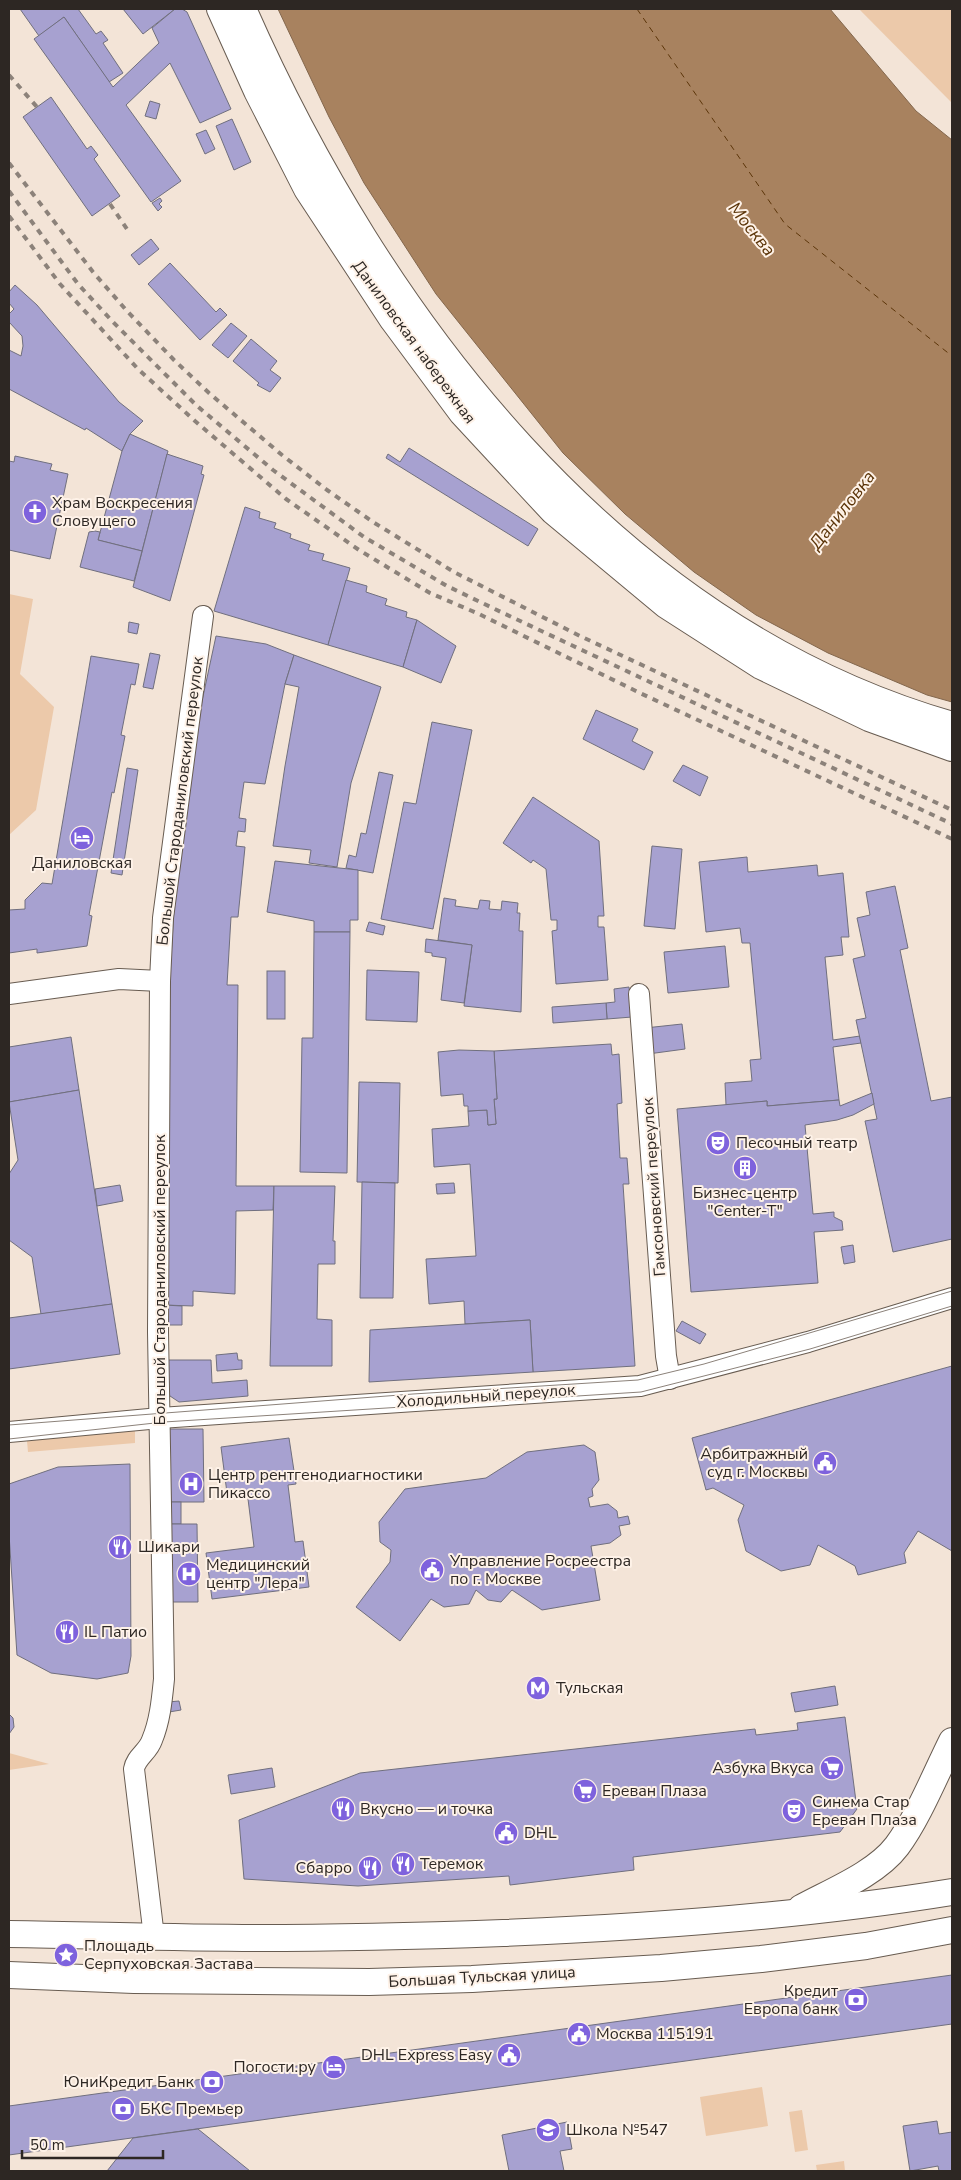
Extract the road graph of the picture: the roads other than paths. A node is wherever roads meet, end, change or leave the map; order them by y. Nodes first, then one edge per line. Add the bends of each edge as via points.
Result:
1 (220, 9) edge
2 (244, 9) edge
3 (203, 616) dead end
4 (952, 725) edge
5 (952, 748) edge
6 (160, 981) junction
7 (9, 994) edge
8 (639, 994) dead end
9 (952, 1298) edge
10 (670, 1379) junction
11 (160, 1418) junction
12 (9, 1432) edge
13 (952, 1741) edge
14 (952, 1892) edge
15 (789, 1915) junction
16 (952, 1930) edge
17 (9, 1934) edge
18 (154, 1937) junction
19 (9, 1975) edge

1 - 5 main road, Даниловская набережная via 256,91 307,189 393,320 462,413 553,511 666,605 761,666 869,718
2 - 4 main road, Даниловская набережная via 272,75 330,183 408,306 476,396 573,499 626,547 721,617 803,665 875,699
3 - 6 street, Большой Староданиловский переулок via 162,918
6 - 7 street via 120,979
6 - 11 street, Большой Староданиловский переулок
8 - 10 street, Гамсоновский переулок
9 - 10 street, Холодильный переулок via 808,1342
10 - 11 street, Холодильный переулок via 640,1386
11 - 12 street, Холодильный переулок
11 - 18 street, Большой Староданиловский переулок via 164,1678 152,1742 136,1761 134,1769
13 - 15 main road via 896,1847 860,1876
14 - 15 main road
15 - 18 main road via 421,1936
16 - 19 main road, Большая Тульская улица via 866,1946 761,1959 472,1979 359,1982
17 - 18 main road

